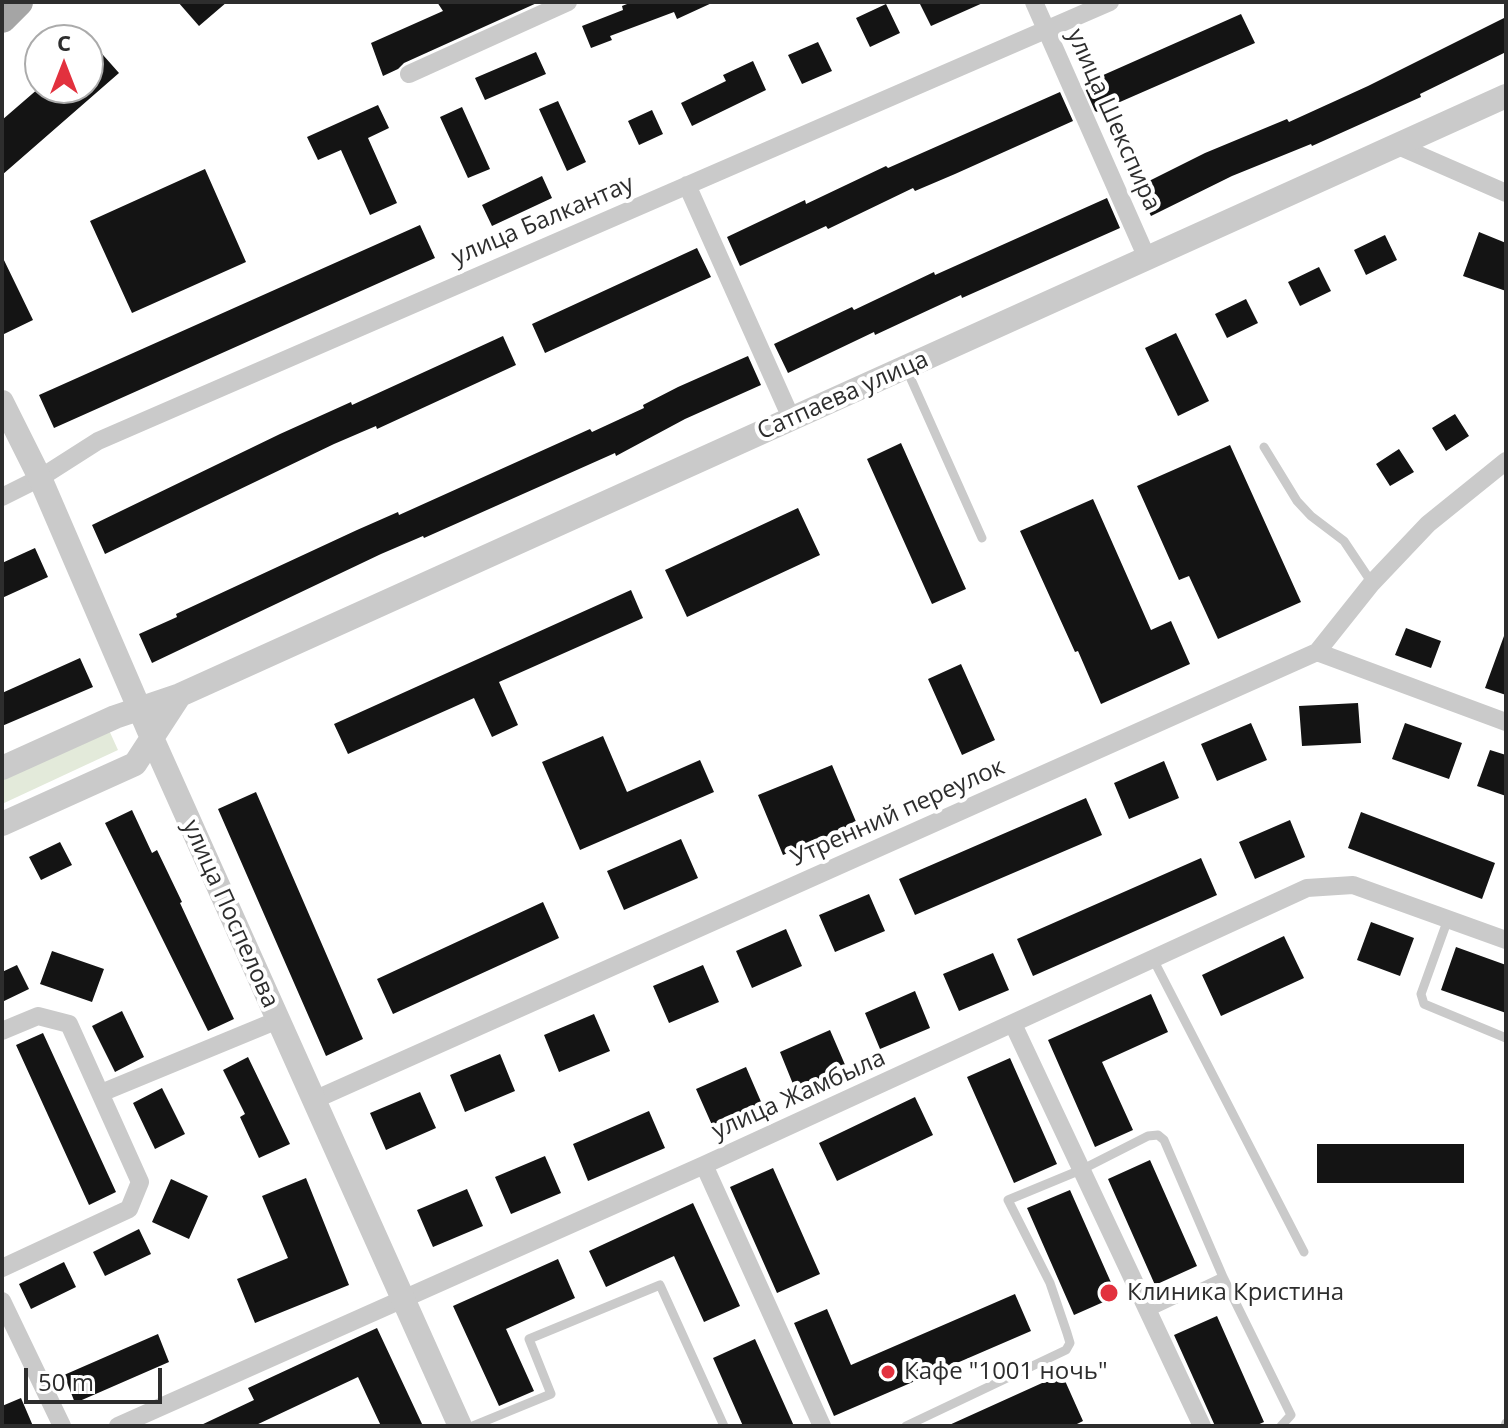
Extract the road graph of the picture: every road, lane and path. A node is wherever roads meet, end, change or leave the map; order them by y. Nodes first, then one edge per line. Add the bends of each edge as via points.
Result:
1 (18, 2) edge
2 (568, 2) edge
3 (1034, 2) edge
4 (1110, 2) edge
5 (2, 18) edge
6 (1047, 29) junction
7 (409, 74) dead end
8 (1506, 96) edge
9 (1396, 145) junction
10 (687, 185) junction
11 (1506, 193) edge
12 (1147, 258) junction
13 (906, 368) junction
14 (2, 402) edge
15 (792, 420) junction
16 (1264, 447) dead end
17 (1506, 461) edge
18 (40, 478) junction
19 (2, 497) edge
20 (982, 538) dead end
21 (1372, 583) junction
22 (1317, 652) junction
23 (180, 695) junction
24 (140, 708) junction
25 (1506, 722) edge
26 (152, 738) junction
27 (2, 768) edge
28 (2, 824) edge
29 (1448, 919) junction
30 (1506, 940) edge
31 (1153, 959) junction
32 (278, 1020) junction
33 (1013, 1024) junction
34 (2, 1031) edge
35 (1506, 1038) edge
36 (101, 1093) junction
37 (314, 1100) junction
38 (704, 1165) junction
39 (1083, 1169) junction
40 (1304, 1252) dead end
41 (2, 1268) edge
42 (1223, 1277) junction
43 (403, 1297) junction
44 (2, 1301) edge
45 (1149, 1312) junction
46 (62, 1426) edge
47 (118, 1426) edge
48 (460, 1426) edge
49 (473, 1426) edge
50 (724, 1426) edge
51 (822, 1426) edge
52 (906, 1426) edge
53 (1202, 1426) edge
54 (1281, 1426) edge

1 - 5 main road
2 - 7 street
3 - 6 street, улица Шекспира
4 - 6 street, улица Балкантау
6 - 10 street, улица Балкантау
6 - 12 street, улица Шекспира
8 - 9 street, Сатпаева улица
9 - 11 street
9 - 12 street, Сатпаева улица
10 - 15 street
10 - 18 street, улица Балкантау via 98,441
12 - 13 street, Сатпаева улица
13 - 15 street, Сатпаева улица
13 - 20 lane
14 - 18 street, улица Поспелова
15 - 23 street, Сатпаева улица
16 - 21 lane via 1297,501 1344,541
17 - 21 street via 1428,524
18 - 19 street, улица Балкантау
18 - 24 street, улица Поспелова
21 - 22 street
22 - 25 street
22 - 37 street, Утренний переулок
23 - 24 street, Сатпаева улица
23 - 26 street
24 - 26 street, улица Поспелова
24 - 27 street, Сатпаева улица
26 - 28 street via 135,764
26 - 32 street, улица Поспелова
29 - 30 street, улица Жамбыла
29 - 31 street, улица Жамбыла via 1353,885 1307,888
29 - 35 lane via 1421,994 1424,1004
31 - 33 street, улица Жамбыла
31 - 40 lane
32 - 36 street
32 - 37 street, улица Поспелова
33 - 38 street, улица Жамбыла
33 - 39 street
34 - 36 street via 38,1016 69,1024
36 - 41 street via 140,1182 129,1209
37 - 43 street, улица Поспелова
38 - 43 street, улица Жамбыла
38 - 51 street
39 - 42 lane via 1158,1135
39 - 45 street
39 - 52 lane via 1008,1200 1050,1283 1070,1343 1066,1350
42 - 45 lane
42 - 54 lane via 1291,1415
43 - 47 street, улица Жамбыла
43 - 48 street, улица Поспелова
44 - 46 street
45 - 53 street
49 - 50 lane via 551,1394 529,1339 660,1285

